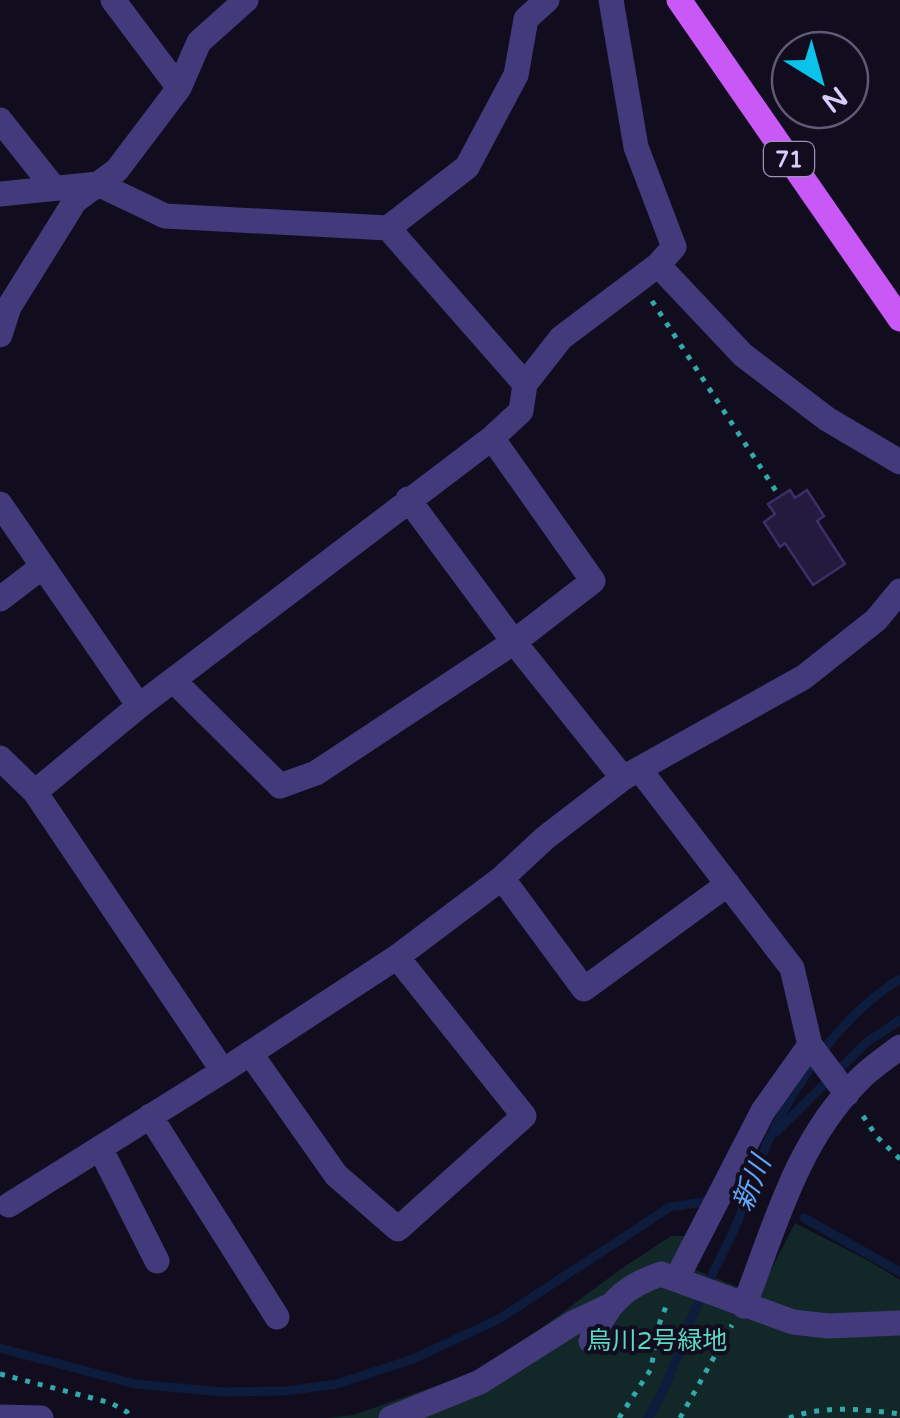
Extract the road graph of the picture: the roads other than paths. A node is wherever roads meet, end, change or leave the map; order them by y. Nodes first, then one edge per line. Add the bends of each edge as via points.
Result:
1 (114, 0) edge
2 (246, 0) edge
3 (547, 0) edge
4 (611, 0) edge
5 (679, 0) edge
6 (179, 88) junction
7 (0, 120) edge
8 (98, 184) junction
9 (54, 188) junction
10 (0, 194) edge
11 (388, 228) junction
12 (648, 273) junction
13 (900, 319) edge
14 (0, 335) edge
15 (524, 384) junction
16 (492, 438) junction
17 (900, 462) edge
18 (408, 499) junction
19 (0, 504) edge
20 (42, 567) junction
21 (900, 591) edge
22 (0, 598) edge
23 (514, 642) junction
24 (174, 681) junction
25 (139, 706) junction
26 (0, 758) edge
27 (631, 774) junction
28 (34, 792) junction
29 (502, 878) junction
30 (728, 884) junction
31 (397, 957) junction
32 (810, 1044) junction
33 (900, 1047) edge
34 (250, 1053) junction
35 (223, 1071) junction
36 (847, 1094) junction
37 (150, 1116) junction
38 (100, 1148) junction
39 (8, 1204) dead end
40 (157, 1261) dead end
41 (683, 1280) junction
42 (740, 1304) junction
43 (606, 1307) junction
44 (277, 1317) dead end
45 (900, 1323) edge
46 (591, 1341) dead end
47 (0, 1417) edge
48 (41, 1418) edge
49 (391, 1418) edge

1 - 6 street
2 - 6 street via 199,42
3 - 11 street via 526,19 516,75 467,167
4 - 12 street via 636,146 674,246
5 - 13 main road, 71
6 - 8 street via 117,170
7 - 9 street
8 - 9 street
8 - 11 street via 165,216
8 - 14 street via 75,201 8,307
9 - 10 street
11 - 15 street
12 - 15 street via 561,338
12 - 17 street via 743,356 827,419
15 - 16 street via 521,410
16 - 18 street
16 - 23 street via 592,581
18 - 23 street
18 - 24 street
19 - 20 street
20 - 22 street
20 - 25 street
21 - 27 street via 876,620 804,677
23 - 24 street via 316,772 280,786
23 - 27 street
24 - 25 street
25 - 28 street
26 - 28 street
27 - 29 street
27 - 30 street
28 - 35 street
29 - 30 street via 584,989
29 - 31 street
30 - 32 street via 792,968
31 - 34 street
31 - 34 street via 524,1116 398,1228 336,1175
32 - 36 street
32 - 41 street via 763,1111
33 - 36 street
34 - 35 street
35 - 37 street
36 - 42 street via 802,1158
37 - 38 street
37 - 44 street
38 - 39 street
38 - 40 street
41 - 42 street
41 - 43 street via 661,1274 641,1280
42 - 45 street via 793,1322
43 - 46 street
43 - 49 street via 480,1382
47 - 48 street

